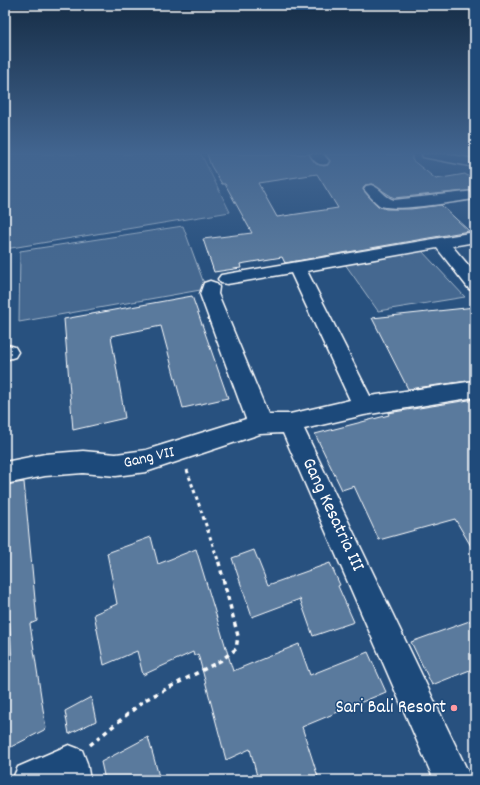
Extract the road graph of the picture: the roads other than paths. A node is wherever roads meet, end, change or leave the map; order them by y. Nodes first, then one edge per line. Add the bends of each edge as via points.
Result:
1 (373, 191) edge
2 (475, 195) edge
3 (475, 237) edge
4 (441, 243) junction
5 (297, 268) junction
6 (475, 285) edge
7 (475, 389) edge
8 (364, 406) junction
9 (290, 423) junction
10 (260, 424) junction
11 (5, 473) edge
12 (70, 771) edge
13 (31, 780) edge
14 (453, 780) edge

1 - 2 street via 385,202 398,204
3 - 4 street
4 - 5 street
4 - 6 street
5 - 8 street
5 - 10 street via 218,283 209,294
7 - 8 street
8 - 9 street
9 - 10 street, Gang VII
9 - 14 street, Gang Kesatria III
10 - 11 street, Gang VII via 146,461 116,466 83,462 45,465
12 - 13 street

